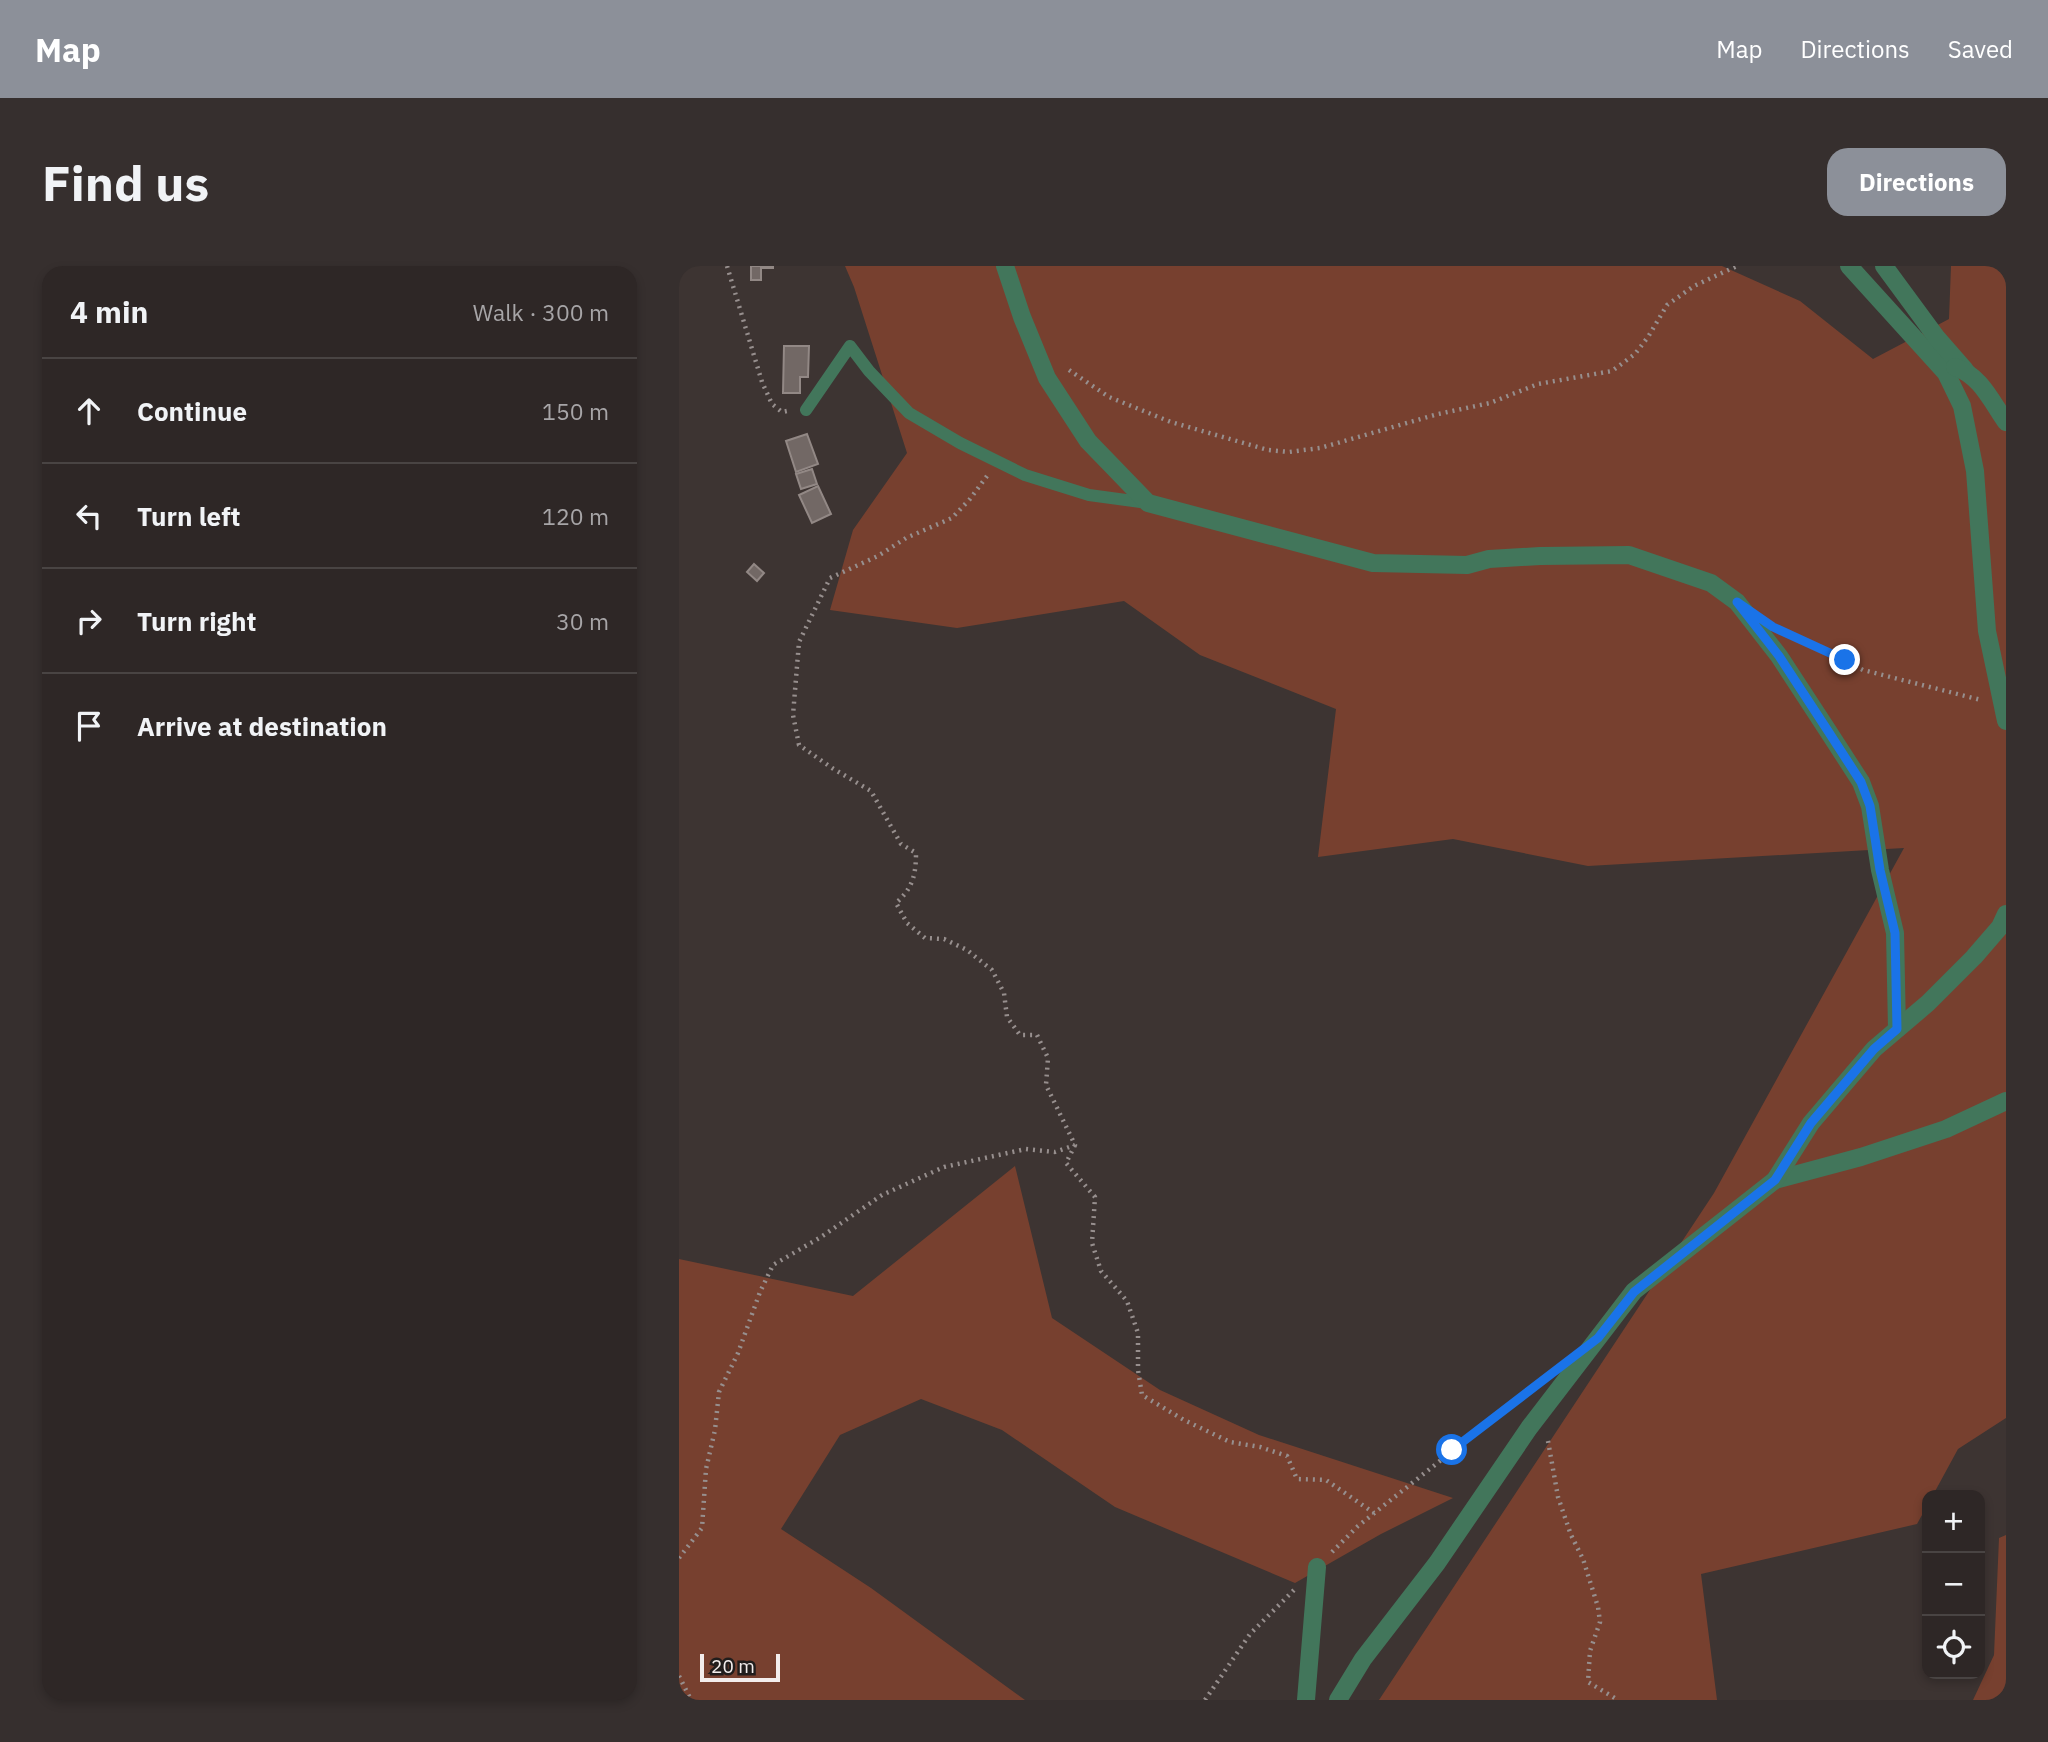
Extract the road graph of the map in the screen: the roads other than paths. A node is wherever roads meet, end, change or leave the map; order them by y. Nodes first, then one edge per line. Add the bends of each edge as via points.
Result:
1 (1005, 266) edge
2 (1849, 266) edge
3 (1884, 266) edge
4 (1934, 360) junction
5 (1965, 370) junction
6 (806, 410) road end
7 (2006, 422) edge
8 (1148, 503) junction
9 (2006, 721) edge
10 (2006, 914) edge
11 (1897, 1029) junction
12 (2006, 1101) edge
13 (1775, 1180) junction
14 (1317, 1567) road end
15 (1305, 1700) edge
16 (1338, 1700) edge

1 - 8 street via 1047,378 1088,440
2 - 4 street
3 - 5 street
4 - 5 street
4 - 9 street via 1962,406 1975,471 1987,631
5 - 7 street via 1983,386
6 - 8 lane via 850,346 909,413 997,461 1089,495
8 - 11 street via 1373,563 1467,565 1489,559 1629,555 1711,583 1737,602 1779,656 1861,782 1870,806 1895,933
10 - 11 street via 1974,957
11 - 13 street via 1811,1123
12 - 13 street via 1946,1129
13 - 16 street via 1634,1292 1543,1410
14 - 15 street

